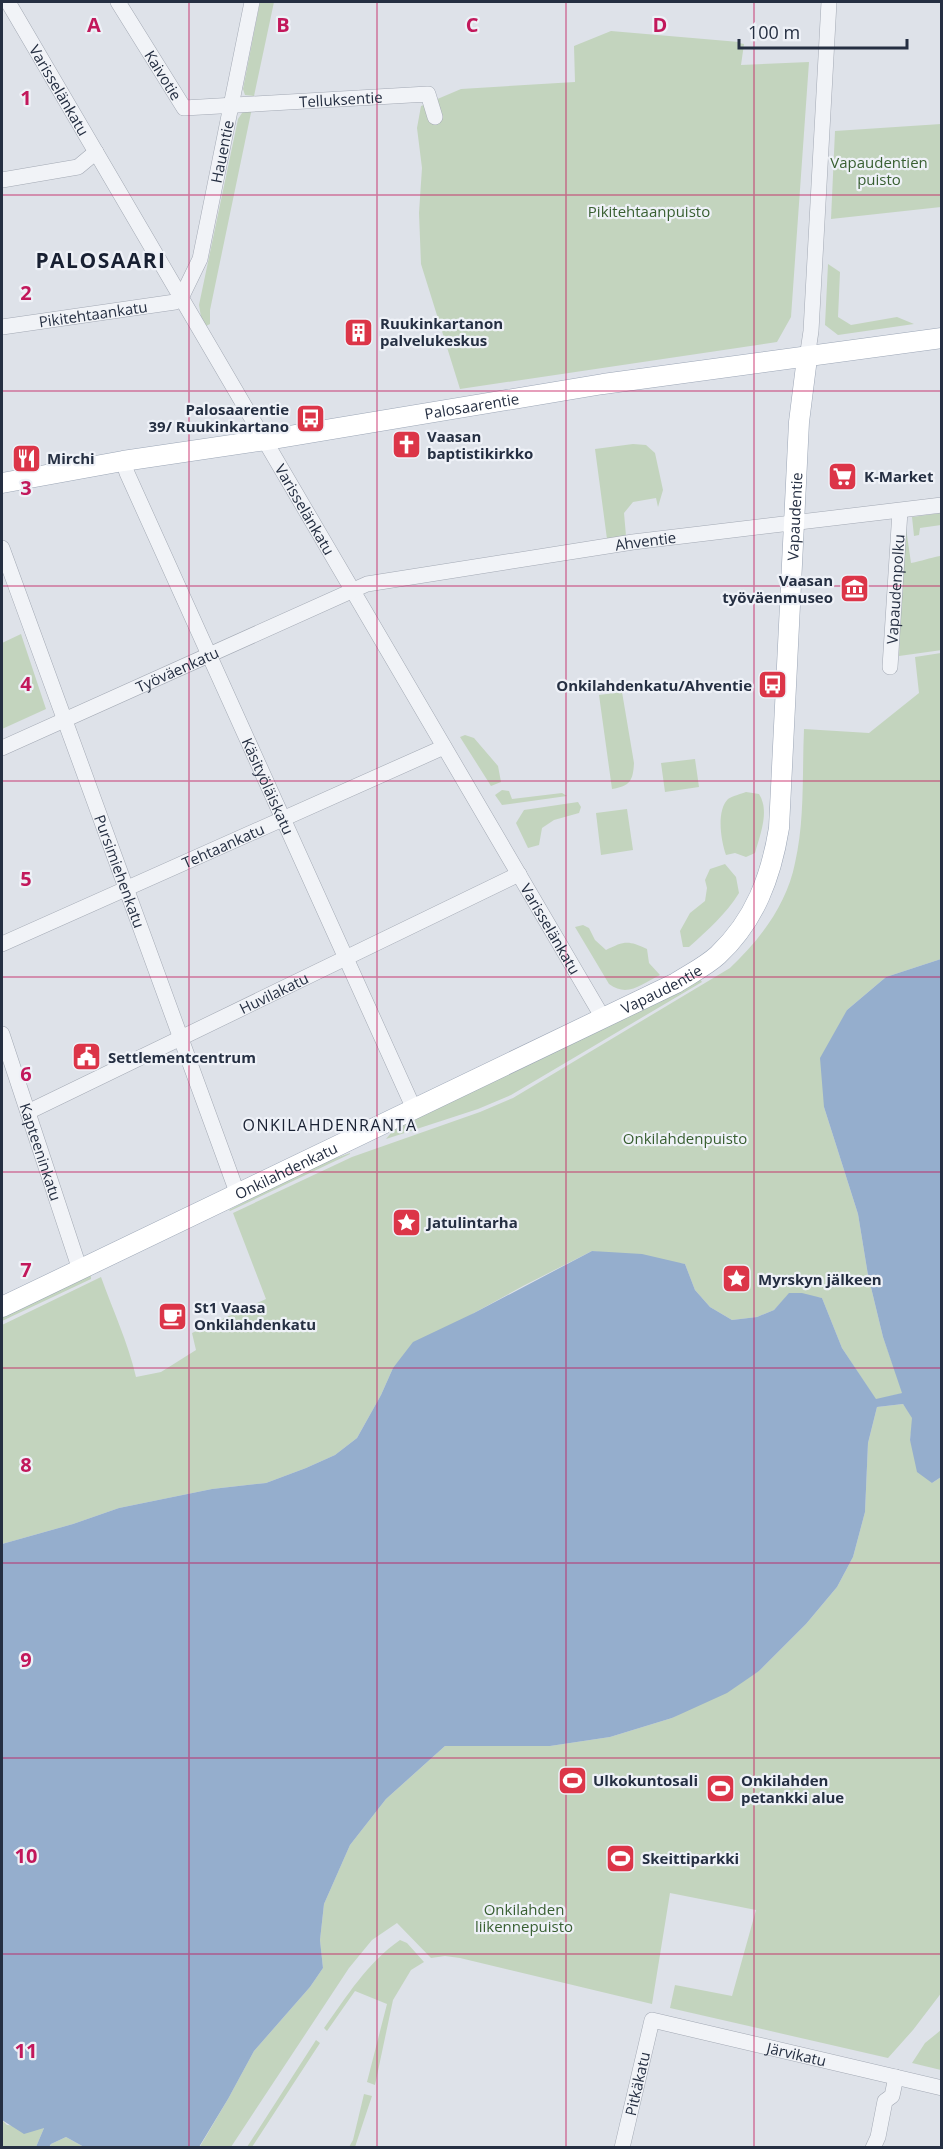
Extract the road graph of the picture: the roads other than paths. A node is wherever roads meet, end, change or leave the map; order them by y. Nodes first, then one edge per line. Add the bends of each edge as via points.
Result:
1 (8, 2) edge
2 (118, 2) edge
3 (252, 2) edge
4 (829, 2) edge
5 (231, 105) junction
6 (435, 117) dead end
7 (96, 152) junction
8 (2, 180) edge
9 (182, 298) junction
10 (2, 327) edge
11 (942, 338) edge
12 (807, 358) junction
13 (266, 440) junction
14 (123, 461) junction
15 (2, 483) edge
16 (942, 505) edge
17 (900, 511) junction
18 (795, 523) junction
19 (2, 548) edge
20 (353, 591) junction
21 (209, 656) junction
22 (890, 667) dead end
23 (64, 720) junction
24 (444, 747) junction
25 (2, 748) edge
26 (283, 818) junction
27 (519, 874) junction
28 (126, 888) junction
29 (2, 944) edge
30 (346, 958) junction
31 (603, 1018) junction
32 (2, 1034) edge
33 (180, 1037) junction
34 (414, 1109) junction
35 (28, 1112) junction
36 (238, 1195) junction
37 (80, 1270) junction
38 (2, 1307) edge
39 (652, 2020) joint
40 (896, 2077) junction
41 (942, 2088) edge
42 (875, 2142) edge
43 (622, 2148) edge

1 - 7 street, Varisselänkatu
2 - 5 street, Kaivotie via 184,108
3 - 5 street, Hauentie
4 - 12 street, Vapaudentie
5 - 6 street, Telluksentie via 428,94
5 - 9 street, Hauentie via 201,259
7 - 8 street via 78,167
7 - 9 street, Varisselänkatu
9 - 10 street, Pikitehtaankatu
9 - 13 street, Varisselänkatu
11 - 12 main road, Palosaarentie
12 - 13 main road, Palosaarentie via 603,384
12 - 18 main road, Vapaudentie via 799,422
13 - 14 main road, Palosaarentie
13 - 20 street, Varisselänkatu
14 - 15 main road, Palosaarentie
14 - 21 street, Käsityöläiskatu
16 - 17 street, Ahventie
17 - 18 street, Ahventie
17 - 22 street, Vapaudenpolku
18 - 20 street, Ahventie via 633,542 367,584
18 - 31 main road, Vapaudentie via 779,828 774,860 763,889 751,915 718,955 676,983
19 - 23 street, Pursimiehenkatu
20 - 21 street, Työväenkatu
20 - 24 street, Varisselänkatu
21 - 23 street, Työväenkatu
21 - 26 street, Käsityöläiskatu
23 - 25 street, Työväenkatu
23 - 28 street, Pursimiehenkatu
24 - 26 street, Tehtaankatu
24 - 27 street, Varisselänkatu
26 - 28 street, Tehtaankatu
26 - 30 street, Käsityöläiskatu
27 - 30 street, Huvilakatu
27 - 31 street, Varisselänkatu
28 - 29 street, Tehtaankatu
28 - 33 street, Pursimiehenkatu
30 - 33 street, Huvilakatu
30 - 34 street, Käsityöläiskatu
31 - 34 main road, Onkilahdenkatu
32 - 35 street, Kapteeninkatu
33 - 35 street, Huvilakatu
33 - 36 street, Pursimiehenkatu
34 - 36 main road, Onkilahdenkatu
35 - 37 street, Kapteeninkatu
36 - 37 main road, Onkilahdenkatu
37 - 38 main road, Onkilahdenkatu
39 - 40 street, Järvikatu
39 - 43 street, Pitkäkatu
40 - 41 street, Järvikatu
40 - 42 street

